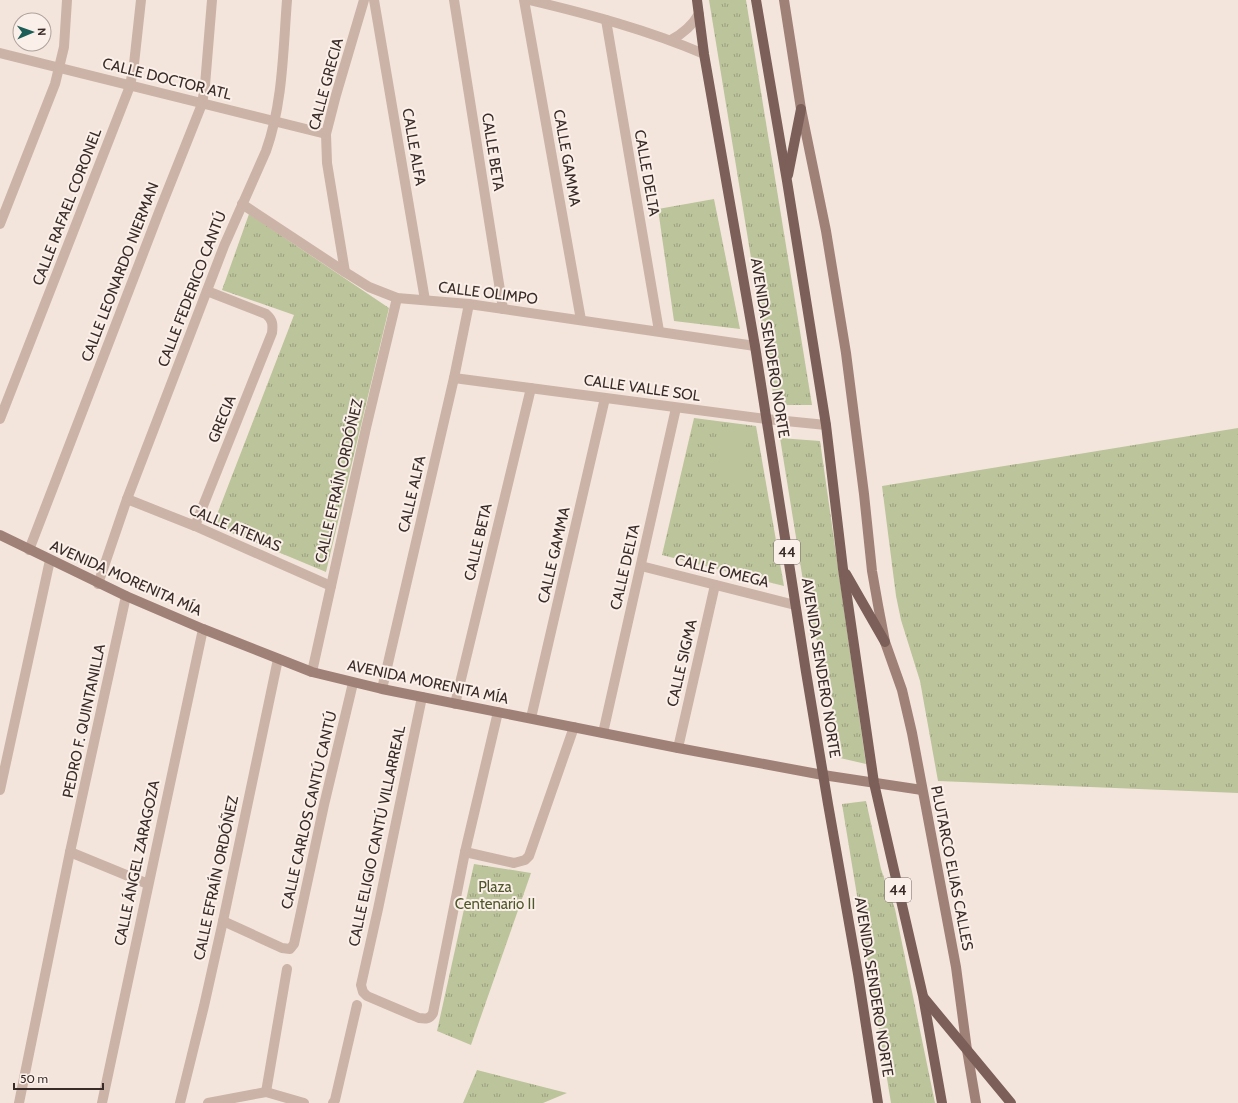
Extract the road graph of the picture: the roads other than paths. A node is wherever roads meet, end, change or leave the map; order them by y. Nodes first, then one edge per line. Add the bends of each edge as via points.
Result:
1 (67, 0) edge
2 (141, 0) edge
3 (212, 0) edge
4 (287, 0) edge
5 (364, 0) edge
6 (374, 0) edge
7 (454, 0) edge
8 (524, 0) edge
9 (529, 0) edge
10 (697, 0) edge
11 (756, 0) edge
12 (784, 0) edge
13 (699, 14) junction
14 (606, 20) junction
15 (671, 40) junction
16 (0, 53) edge
17 (704, 54) junction
18 (60, 67) junction
19 (130, 86) junction
20 (202, 104) junction
21 (801, 109) junction
22 (274, 122) junction
23 (326, 134) junction
24 (787, 181) junction
25 (242, 204) junction
26 (0, 224) edge
27 (345, 272) junction
28 (207, 291) junction
29 (397, 298) junction
30 (425, 300) junction
31 (469, 304) junction
32 (503, 309) junction
33 (581, 320) junction
34 (659, 331) junction
35 (756, 346) junction
36 (454, 378) junction
37 (531, 388) junction
38 (605, 398) junction
39 (676, 408) junction
40 (0, 419) edge
41 (766, 419) junction
42 (826, 425) junction
43 (127, 499) junction
44 (195, 526) junction
45 (0, 536) edge
46 (29, 550) junction
47 (50, 560) junction
48 (641, 566) junction
49 (843, 569) junction
50 (98, 584) junction
51 (715, 585) junction
52 (331, 586) junction
53 (126, 596) junction
54 (795, 605) junction
55 (203, 629) junction
56 (885, 642) junction
57 (278, 659) junction
58 (312, 672) junction
59 (353, 683) junction
60 (382, 689) junction
61 (422, 697) junction
62 (455, 704) junction
63 (498, 712) junction
64 (531, 718) junction
65 (574, 728) junction
66 (603, 733) junction
67 (678, 748) junction
68 (823, 775) junction
69 (874, 783) junction
70 (0, 790) edge
71 (922, 790) junction
72 (70, 852) junction
73 (465, 852) junction
74 (148, 884) junction
75 (223, 921) junction
76 (287, 970) dead end
77 (923, 996) junction
78 (357, 1005) dead end
79 (967, 1050) junction
80 (266, 1092) junction
81 (334, 1101) edge
82 (19, 1103) edge
83 (102, 1103) edge
84 (180, 1103) edge
85 (208, 1103) edge
86 (304, 1103) edge
87 (878, 1103) edge
88 (942, 1103) edge
89 (976, 1103) edge
90 (1011, 1103) edge

1 - 18 street
2 - 19 street, CALLE RAFAEL CORONEL
3 - 20 street, CALLE LEONARDO NIERMAN
4 - 22 street, CALLE FEDERICO CANTÚ via 279,96
5 - 23 street, CALLE GRECIA
6 - 30 street, CALLE ALFA
7 - 32 street, CALLE BETA
8 - 33 street, CALLE GAMMA
9 - 14 street
10 - 13 main road, AVENIDA SENDERO NORTE / 44
11 - 24 main road, 44
12 - 21 street
13 - 15 street via 683,34
13 - 17 main road, AVENIDA SENDERO NORTE / 44
14 - 15 street
14 - 34 street, CALLE DELTA
15 - 17 street
16 - 18 street, CALLE DOCTOR ATL
17 - 35 main road, AVENIDA SENDERO NORTE / 44
18 - 19 street, CALLE DOCTOR ATL
18 - 26 street
19 - 20 street, CALLE DOCTOR ATL
19 - 40 street, CALLE RAFAEL CORONEL
20 - 22 street, CALLE DOCTOR ATL
20 - 46 street, CALLE LEONARDO NIERMAN
21 - 24 main road
21 - 56 street via 826,231 846,353 872,571
22 - 23 street, CALLE DOCTOR ATL
22 - 25 street, CALLE FEDERICO CANTÚ via 266,151
23 - 27 street, CALLE GRECIA via 327,164
24 - 42 main road, 44
25 - 27 street, CALLE OLIMPO
25 - 28 street, CALLE FEDERICO CANTÚ
27 - 29 street, CALLE OLIMPO via 369,287
28 - 43 street, CALLE FEDERICO CANTÚ
28 - 44 street, GRECIA via 266,314 273,322 272,333
29 - 30 street, CALLE OLIMPO
29 - 52 street, CALLE EFRAÍN ORDÓÑEZ
30 - 31 street, CALLE OLIMPO
31 - 32 street, CALLE OLIMPO
31 - 36 street, CALLE ALFA
32 - 33 street, CALLE OLIMPO
33 - 34 street, CALLE OLIMPO
34 - 35 street, CALLE OLIMPO
35 - 41 main road, AVENIDA SENDERO NORTE / 44
36 - 37 street, CALLE VALLE SOL
36 - 60 street, CALLE ALFA
37 - 38 street, CALLE VALLE SOL
37 - 62 street, CALLE BETA
38 - 39 street, CALLE VALLE SOL
38 - 64 street, CALLE GAMMA
39 - 41 street, CALLE VALLE SOL
39 - 48 street, CALLE DELTA
41 - 42 street, CALLE VALLE SOL
41 - 54 main road, AVENIDA SENDERO NORTE / 44
42 - 49 main road, 44
43 - 44 street, CALLE ATENAS
43 - 50 street, CALLE FEDERICO CANTÚ
44 - 52 street, CALLE ATENAS
45 - 46 street, AVENIDA MORENITA MÍA
46 - 47 street, AVENIDA MORENITA MÍA
47 - 50 street, AVENIDA MORENITA MÍA
47 - 70 street
48 - 51 street, CALLE OMEGA
48 - 66 street, CALLE DELTA
49 - 56 main road
49 - 69 main road, 44
50 - 53 street, AVENIDA MORENITA MÍA
51 - 54 street, CALLE OMEGA
51 - 67 street, CALLE SIGMA
52 - 58 street, CALLE EFRAÍN ORDÓÑEZ
53 - 55 street, AVENIDA MORENITA MÍA
53 - 72 street, PEDRO F. QUINTANILLA
54 - 68 main road, AVENIDA SENDERO NORTE / 44
55 - 57 street, AVENIDA MORENITA MÍA
55 - 74 street, CALLE ÁNGEL ZARAGOZA
56 - 71 street, PLUTARCO ELIAS CALLES via 902,690
57 - 58 street, AVENIDA MORENITA MÍA
57 - 75 street, CALLE EFRAÍN ORDÓÑEZ
58 - 59 street, AVENIDA MORENITA MÍA
59 - 60 street, AVENIDA MORENITA MÍA
59 - 75 street, CALLE CARLOS CANTÚ CANTÚ via 294,944 290,948 282,948
60 - 61 street, AVENIDA MORENITA MÍA
61 - 62 street, AVENIDA MORENITA MÍA
61 - 73 street, CALLE ELIGIO CANTÚ VILLARREAL via 361,981 362,989 367,996 424,1019 431,1016
62 - 63 street, AVENIDA MORENITA MÍA
63 - 64 street, AVENIDA MORENITA MÍA
63 - 73 street
64 - 65 street, AVENIDA MORENITA MÍA
65 - 66 street, AVENIDA MORENITA MÍA
65 - 73 street via 529,856 514,863
66 - 67 street, AVENIDA MORENITA MÍA
67 - 68 street, AVENIDA MORENITA MÍA
68 - 69 street, AVENIDA MORENITA MÍA
68 - 87 main road, AVENIDA SENDERO NORTE / 44
69 - 71 street, AVENIDA MORENITA MÍA
69 - 77 main road, 44
71 - 79 street, PLUTARCO ELIAS CALLES via 956,968
72 - 74 street
72 - 82 street, PEDRO F. QUINTANILLA
74 - 83 street, CALLE ÁNGEL ZARAGOZA
75 - 84 street, CALLE EFRAÍN ORDÓÑEZ
76 - 80 street
77 - 79 main road
77 - 88 main road, 44
78 - 81 street
79 - 89 street, PLUTARCO ELIAS CALLES
79 - 90 main road
80 - 85 street
80 - 86 street

